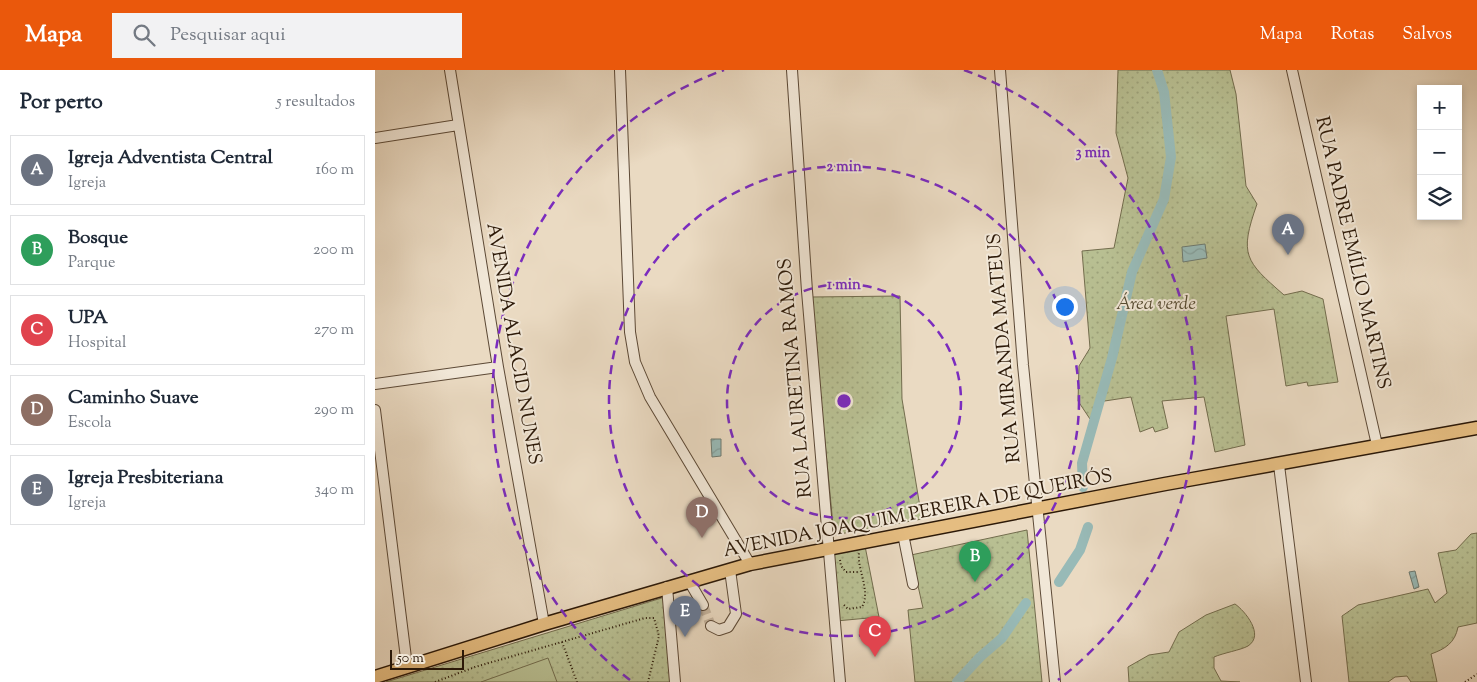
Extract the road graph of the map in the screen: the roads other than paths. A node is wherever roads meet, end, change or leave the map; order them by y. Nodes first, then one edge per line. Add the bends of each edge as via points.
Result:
1 (450, 70) edge
2 (620, 70) edge
3 (792, 70) edge
4 (1000, 70) edge
5 (1292, 70) edge
6 (458, 125) junction
7 (375, 138) edge
8 (498, 367) junction
9 (375, 384) edge
10 (375, 410) edge
11 (1477, 428) edge
12 (1377, 445) junction
13 (1279, 465) junction
14 (1037, 510) junction
15 (903, 534) junction
16 (833, 548) junction
17 (750, 564) junction
18 (730, 570) junction
19 (689, 581) junction
20 (913, 584) dead end
21 (667, 588) junction
22 (703, 605) tunnel mouth
23 (544, 624) junction
24 (711, 626) dead end
25 (407, 666) junction
26 (375, 677) edge
27 (675, 682) edge
28 (839, 682) edge
29 (1055, 682) edge
30 (1306, 682) edge

1 - 6 street, AVENIDA ALACID NUNES
2 - 17 street via 630,332 635,362 650,397
3 - 16 street, RUA LAURETINA RAMOS
4 - 14 street, RUA MIRANDA MATEUS
5 - 12 street, RUA PADRE EMÍLIO MARTINS
6 - 7 street
6 - 8 street, AVENIDA ALACID NUNES
8 - 9 street
8 - 23 street, AVENIDA ALACID NUNES
10 - 25 street
11 - 12 main road, AVENIDA JOAQUIM PEREIRA DE QUEIRÓS
12 - 13 main road, AVENIDA JOAQUIM PEREIRA DE QUEIRÓS
13 - 14 main road, AVENIDA JOAQUIM PEREIRA DE QUEIRÓS
13 - 30 street
14 - 15 main road, AVENIDA JOAQUIM PEREIRA DE QUEIRÓS
14 - 29 street, RUA MIRANDA MATEUS
15 - 16 main road, AVENIDA JOAQUIM PEREIRA DE QUEIRÓS
15 - 20 street
16 - 17 main road, AVENIDA JOAQUIM PEREIRA DE QUEIRÓS
16 - 28 street, RUA LAURETINA RAMOS
17 - 18 main road, AVENIDA JOAQUIM PEREIRA DE QUEIRÓS
18 - 19 main road, AVENIDA JOAQUIM PEREIRA DE QUEIRÓS
18 - 24 street via 735,614 728,627 719,630
19 - 21 main road, AVENIDA JOAQUIM PEREIRA DE QUEIRÓS
19 - 22 street
21 - 23 main road, AVENIDA JOAQUIM PEREIRA DE QUEIRÓS
21 - 27 street
23 - 25 main road, AVENIDA JOAQUIM PEREIRA DE QUEIRÓS
25 - 26 main road, AVENIDA JOAQUIM PEREIRA DE QUEIRÓS

